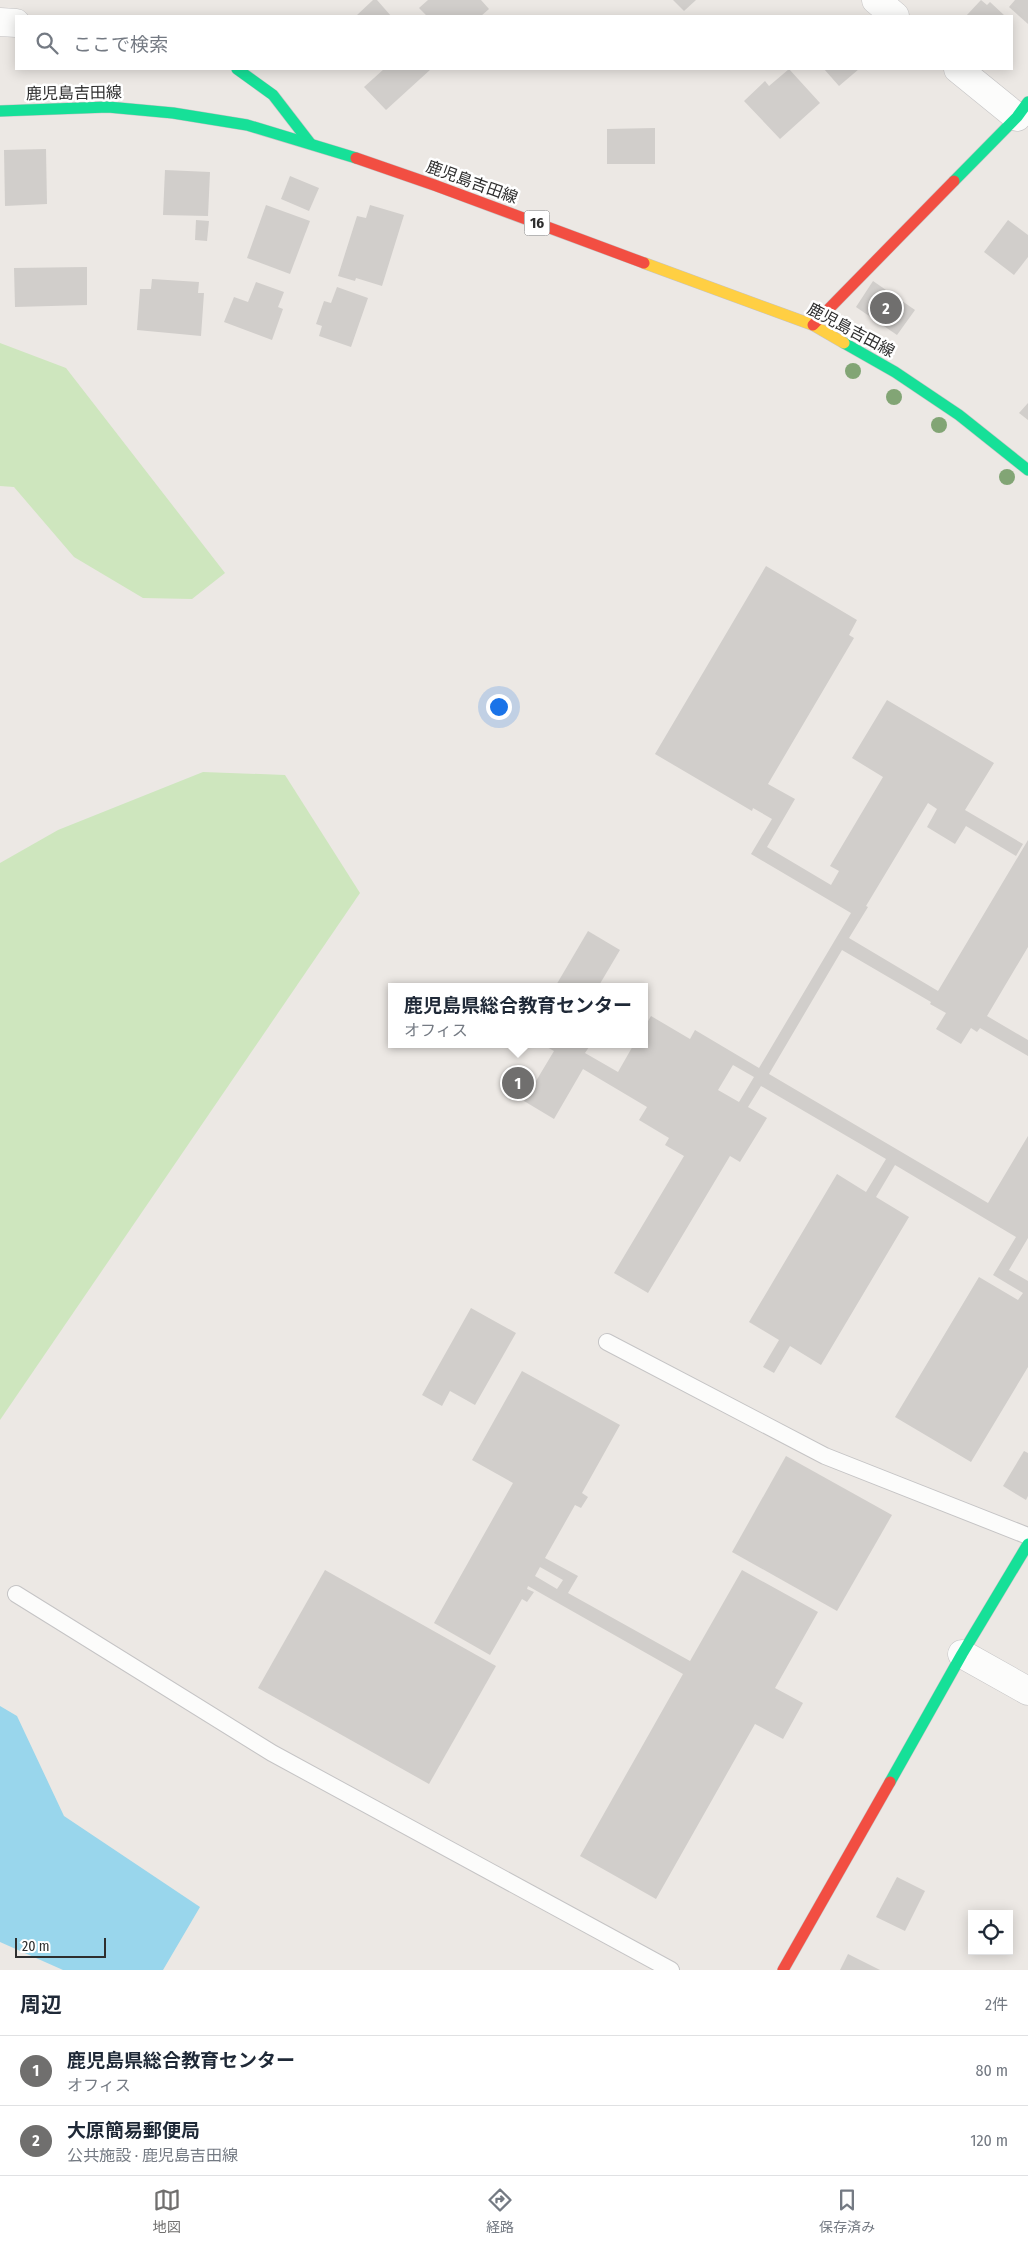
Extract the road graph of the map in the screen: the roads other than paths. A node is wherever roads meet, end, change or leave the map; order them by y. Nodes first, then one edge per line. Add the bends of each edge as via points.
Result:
1 (876, 0) edge
2 (894, 15) edge
3 (0, 22) edge
4 (15, 24) edge
5 (237, 70) edge
6 (960, 70) edge
7 (1022, 109) edge
8 (0, 111) edge
9 (310, 143) junction
10 (813, 325) junction
11 (1028, 470) edge
12 (607, 1342) dead end
13 (1028, 1536) edge
14 (1028, 1544) edge
15 (16, 1594) dead end
16 (962, 1654) junction
17 (1028, 1691) edge
18 (671, 1970) edge
19 (783, 1970) edge

1 - 2 street
3 - 4 street
5 - 9 main road via 273,95
6 - 7 street
7 - 10 main road
8 - 9 main road, 鹿児島吉田線 / 16 via 108,107 173,113 247,125
9 - 10 main road, 鹿児島吉田線 / 16 via 434,185
10 - 11 main road, 鹿児島吉田線 / 16 via 903,377 959,415
12 - 13 lane via 825,1456
14 - 16 main road
15 - 18 lane via 272,1753
16 - 17 street
16 - 19 main road

